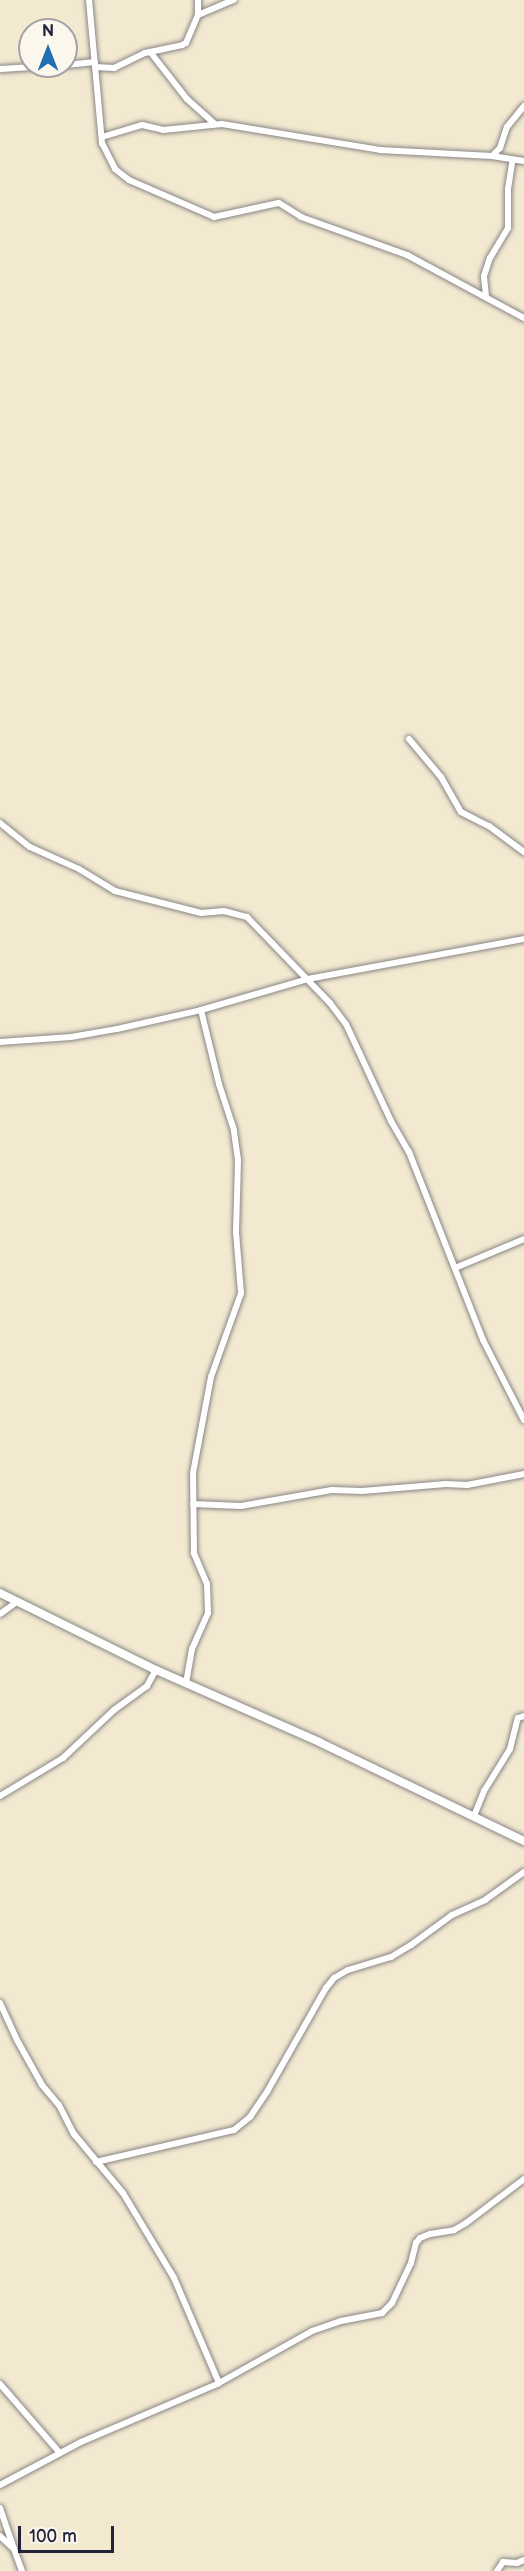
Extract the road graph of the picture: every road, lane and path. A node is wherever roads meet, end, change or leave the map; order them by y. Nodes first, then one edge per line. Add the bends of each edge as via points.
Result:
1 (89, 0) edge
2 (198, 0) edge
3 (234, 0) edge
4 (198, 15) junction
5 (151, 53) junction
6 (78, 65) edge
7 (95, 65) junction
8 (18, 68) edge
9 (0, 69) edge
10 (524, 106) edge
11 (215, 124) junction
12 (102, 136) junction
13 (492, 156) junction
14 (513, 159) junction
15 (524, 161) edge
16 (486, 297) junction
17 (524, 318) edge
18 (409, 739) dead end
19 (0, 823) edge
20 (524, 852) edge
21 (524, 939) edge
22 (308, 979) junction
23 (201, 1010) junction
24 (0, 1042) edge
25 (524, 1239) edge
26 (455, 1268) junction
27 (524, 1420) edge
28 (524, 1474) edge
29 (193, 1504) junction
30 (0, 1593) edge
31 (18, 1601) junction
32 (0, 1614) edge
33 (156, 1670) junction
34 (186, 1683) junction
35 (524, 1716) edge
36 (0, 1796) edge
37 (474, 1816) junction
38 (524, 1841) edge
39 (524, 1872) edge
40 (0, 2003) edge
41 (96, 2162) junction
42 (524, 2179) edge
43 (219, 2383) junction
44 (0, 2384) edge
45 (60, 2453) junction
46 (0, 2485) edge
47 (0, 2508) edge
48 (0, 2536) edge
49 (14, 2549) junction
50 (524, 2560) edge
51 (22, 2571) edge
52 (496, 2571) edge

1 - 7 street
2 - 4 street
3 - 4 street
4 - 5 street via 186,43
5 - 7 street via 114,68
5 - 11 street via 187,99
6 - 7 street
7 - 12 street
8 - 9 street
10 - 13 street
11 - 12 street via 163,130 142,125
11 - 13 street via 381,150
12 - 16 street via 107,156 129,180 208,216 279,203 301,217 407,255
13 - 14 street
14 - 15 street
14 - 16 street via 508,228 484,276
16 - 17 street
18 - 20 street via 441,777 461,812 489,826
19 - 22 street via 30,848 79,869 115,891 201,913 224,910 247,917
21 - 22 street
22 - 23 street
22 - 26 street via 346,1024 409,1152
23 - 24 street via 71,1037
23 - 29 street via 234,1130 238,1160 236,1232 242,1293 208,1387 193,1473
25 - 26 street
26 - 27 street via 483,1340
28 - 29 street via 467,1485 332,1490 241,1506
29 - 34 street via 194,1553 207,1584 208,1613 192,1649
30 - 31 street
31 - 32 street
31 - 33 street
33 - 34 street
33 - 36 street via 147,1686 114,1710 63,1758
34 - 37 street
35 - 37 street via 516,1721 510,1749 484,1791
37 - 38 street
39 - 41 street via 391,1957 334,1978 268,2090 250,2116 234,2130
40 - 41 street via 34,2071
41 - 43 street via 123,2193 174,2278
42 - 43 street via 454,2230 420,2238 392,2303 382,2313 325,2325
43 - 45 street
44 - 45 street
45 - 46 street
47 - 49 street
48 - 49 street
49 - 51 street
50 - 52 street via 503,2562

